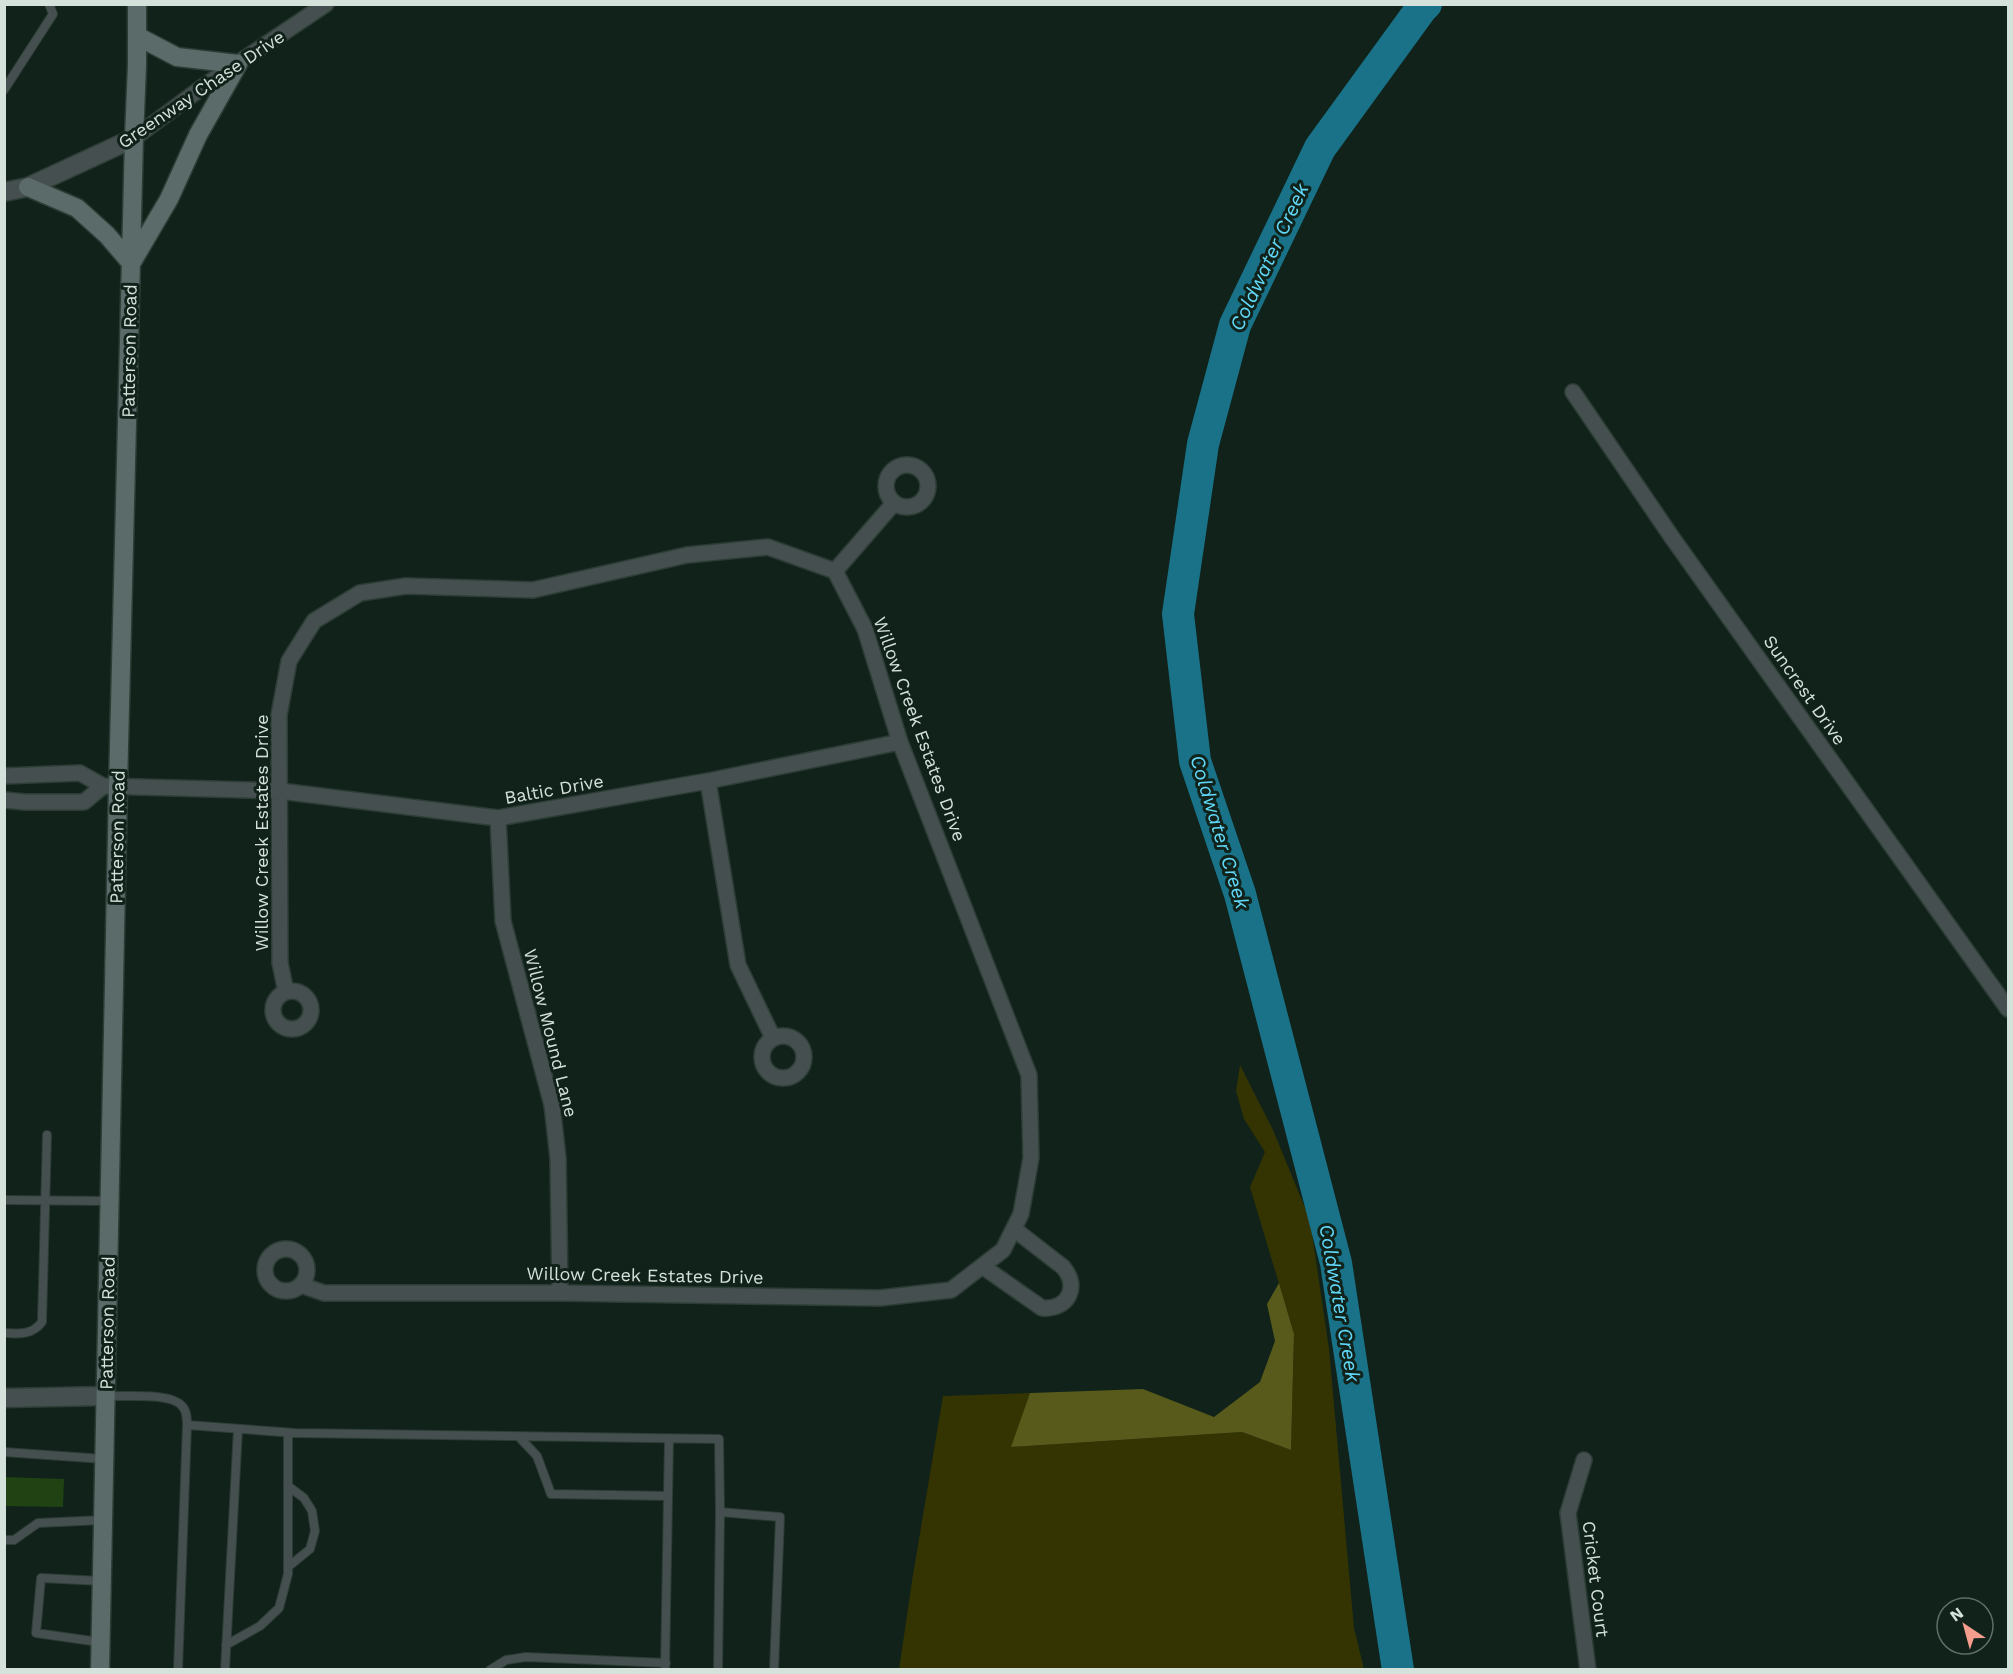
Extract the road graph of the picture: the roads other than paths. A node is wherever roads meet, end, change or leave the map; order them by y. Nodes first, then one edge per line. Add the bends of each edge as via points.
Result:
1 (49, 4) edge
2 (137, 4) edge
3 (326, 4) edge
4 (137, 36) junction
5 (237, 64) junction
6 (4, 90) edge
7 (134, 138) junction
8 (28, 187) junction
9 (4, 192) edge
10 (131, 263) junction
11 (1573, 392) dead end
12 (894, 503) dead end
13 (835, 571) junction
14 (900, 742) junction
15 (4, 776) edge
16 (708, 781) junction
17 (110, 787) junction
18 (280, 791) junction
19 (4, 800) edge
20 (498, 818) junction
21 (286, 992) dead end
22 (2008, 1010) edge
23 (773, 1038) dead end
24 (47, 1135) dead end
25 (4, 1200) edge
26 (45, 1201) junction
27 (109, 1201) junction
28 (1014, 1229) junction
29 (982, 1266) junction
30 (301, 1285) dead end
31 (560, 1293) junction
32 (4, 1333) edge
33 (105, 1396) junction
34 (4, 1398) edge
35 (188, 1425) junction
36 (238, 1429) junction
37 (288, 1433) junction
38 (519, 1437) junction
39 (669, 1439) junction
40 (4, 1452) edge
41 (104, 1459) junction
42 (1584, 1460) dead end
43 (288, 1486) junction
44 (668, 1496) junction
45 (720, 1512) junction
46 (103, 1520) junction
47 (4, 1540) edge
48 (288, 1567) junction
49 (102, 1581) junction
50 (101, 1642) junction
51 (226, 1645) junction
52 (665, 1666) edge
53 (100, 1670) edge
54 (178, 1670) edge
55 (225, 1670) edge
56 (490, 1670) edge
57 (718, 1670) edge
58 (774, 1670) edge
59 (1588, 1670) edge

1 - 6 lane via 53,14
2 - 4 main road, Patterson Road
3 - 5 street, Greenway Chase Drive
4 - 5 main road via 177,57
4 - 7 main road, Patterson Road
5 - 7 street, Greenway Chase Drive
5 - 10 main road via 169,199
7 - 8 street, Greenway Chase Drive
7 - 10 main road, Patterson Road
8 - 9 street, Greenway Chase Drive
8 - 10 main road via 77,208
10 - 17 main road, Patterson Road
11 - 22 street, Suncrest Drive
12 - 13 street
13 - 14 street, Willow Creek Estates Drive via 865,629
13 - 18 street, Willow Creek Estates Drive via 768,547 687,555 533,590 406,586 360,593 314,621 289,661 279,715
14 - 16 street, Baltic Drive
14 - 28 street, Willow Creek Estates Drive via 1029,1075 1031,1158 1022,1214
15 - 17 street, Baltic Drive via 80,773
16 - 20 street, Baltic Drive
16 - 23 street via 738,965
17 - 18 street, Baltic Drive
17 - 19 street via 84,802
17 - 27 main road, Patterson Road
18 - 20 street, Baltic Drive
18 - 21 street, Willow Creek Estates Drive via 280,963
20 - 31 street, Willow Mound Lane via 503,921 552,1105 558,1158
24 - 26 lane
25 - 26 lane
26 - 27 lane
26 - 32 lane via 42,1322 31,1332
27 - 33 main road, Patterson Road
28 - 29 street, Willow Creek Estates Drive via 1003,1250
28 - 29 street via 1069,1274 1071,1291 1066,1299 1060,1305 1042,1308
29 - 31 street, Willow Creek Estates Drive via 951,1290 880,1298
30 - 31 street, Willow Creek Estates Drive via 324,1293
33 - 34 street
33 - 35 lane via 169,1398 182,1406
33 - 41 main road, Patterson Road
35 - 36 lane
35 - 54 lane
36 - 37 lane
36 - 51 lane
37 - 38 lane
37 - 43 lane
38 - 39 lane
38 - 44 lane via 537,1456 551,1494
39 - 44 lane
39 - 45 lane via 719,1439
40 - 41 lane
41 - 46 main road, Patterson Road
42 - 59 street, Cricket Court via 1568,1513
43 - 48 lane
43 - 48 lane via 304,1498 312,1511 315,1531 310,1549
44 - 52 lane
45 - 57 lane
45 - 58 lane via 780,1517
46 - 47 lane via 38,1523 14,1540
46 - 49 main road, Patterson Road
48 - 51 lane via 279,1608 260,1626
49 - 50 main road, Patterson Road
49 - 50 lane via 41,1578 36,1634
50 - 53 main road, Patterson Road
51 - 55 lane
52 - 56 lane via 526,1657 506,1660

